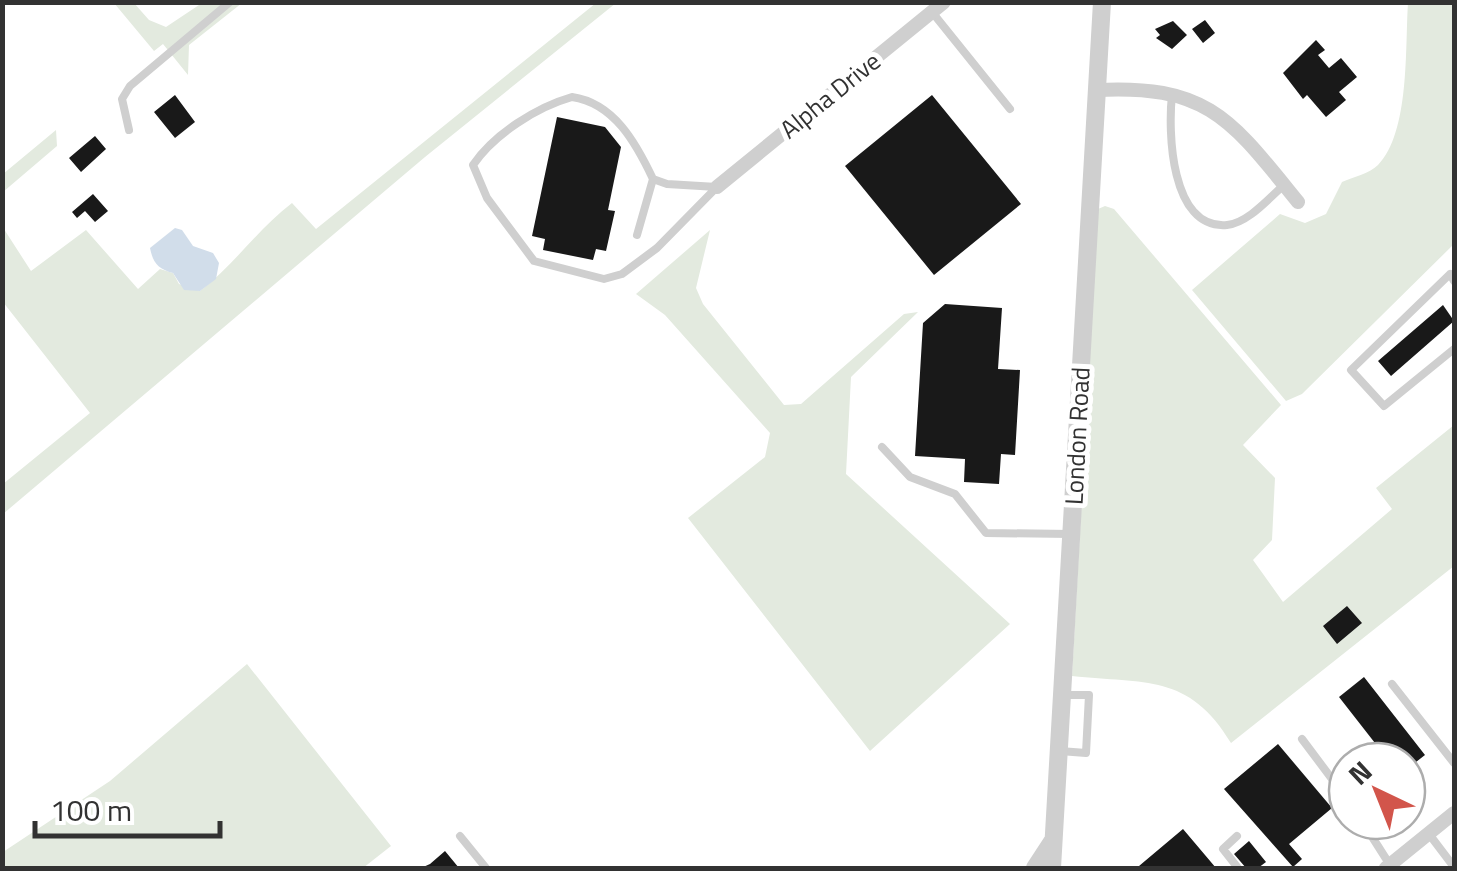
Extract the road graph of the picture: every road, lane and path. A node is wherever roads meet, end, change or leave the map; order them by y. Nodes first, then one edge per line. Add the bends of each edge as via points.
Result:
1 (230, 2) edge
2 (1102, 2) edge
3 (938, 7) edge
4 (1096, 90) junction
5 (1172, 94) junction
6 (1010, 109) dead end
7 (128, 130) dead end
8 (652, 179) junction
9 (1284, 185) junction
10 (717, 187) junction
11 (1298, 202) dead end
12 (637, 235) dead end
13 (1454, 280) edge
14 (1454, 349) edge
15 (882, 447) dead end
16 (1072, 534) junction
17 (1392, 684) dead end
18 (1061, 694) junction
19 (1302, 739) dead end
20 (1059, 751) junction
21 (1454, 763) edge
22 (1327, 773) edge
23 (1454, 814) edge
24 (1429, 834) junction
25 (460, 836) dead end
26 (1237, 836) dead end
27 (1053, 841) junction
28 (1374, 841) edge
29 (1388, 866) edge
30 (1454, 867) edge
31 (486, 868) edge
32 (1035, 868) edge
33 (1052, 868) edge
34 (1238, 868) edge

1 - 7 lane via 130,86 122,99
2 - 4 street, London Road
3 - 6 lane
3 - 10 street, Alpha Drive
4 - 5 street
4 - 16 street, London Road
5 - 9 street via 1217,112
5 - 9 lane via 1171,161 1198,212 1229,225
8 - 10 lane
8 - 10 lane via 610,113 572,97 549,104 488,144 473,164 487,198 534,261 604,279 657,248
8 - 12 lane
9 - 11 street
13 - 14 lane via 1450,274 1351,370 1384,406
15 - 16 lane via 910,476 955,494 986,533
16 - 18 street, London Road
17 - 21 lane
18 - 20 street, London Road
18 - 20 lane via 1088,696 1086,753
19 - 22 lane
20 - 27 street, London Road
23 - 24 street
24 - 29 street
24 - 30 lane
25 - 31 lane
26 - 34 lane via 1222,849
27 - 32 street
27 - 33 street, London Road
28 - 29 lane

